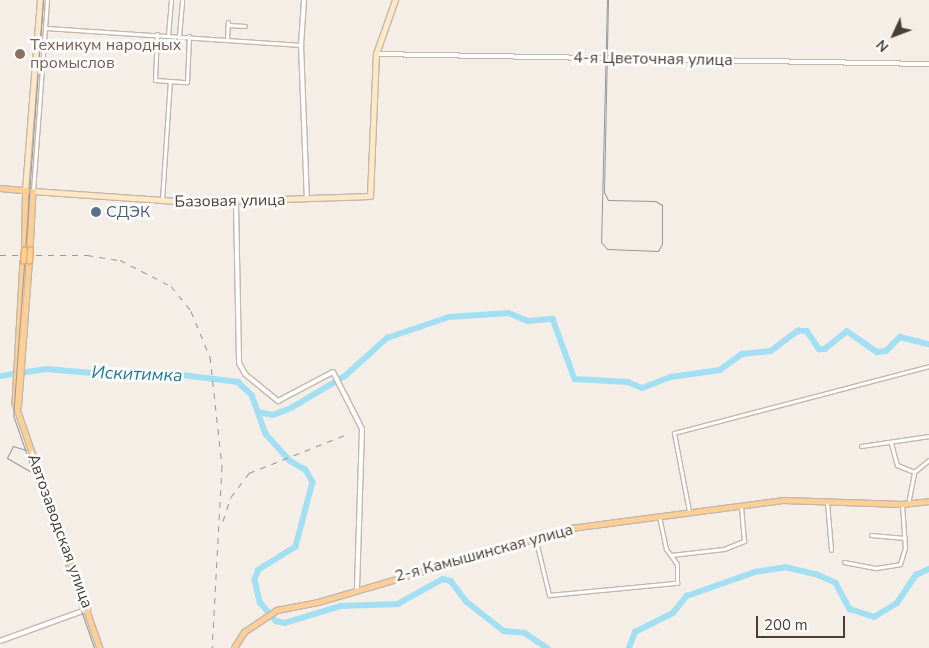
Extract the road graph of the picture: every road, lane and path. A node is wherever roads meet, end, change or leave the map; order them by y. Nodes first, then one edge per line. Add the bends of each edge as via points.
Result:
1 (40, 0) edge
2 (48, 0) edge
3 (171, 0) edge
4 (182, 0) edge
5 (304, 0) edge
6 (395, 0) edge
7 (245, 26) dead end
8 (46, 28) junction
9 (157, 34) junction
10 (168, 35) junction
11 (179, 36) junction
12 (189, 36) junction
13 (227, 39) junction
14 (300, 45) junction
15 (376, 54) junction
16 (929, 64) edge
17 (170, 81) junction
18 (0, 188) edge
19 (25, 190) junction
20 (33, 191) junction
21 (306, 199) junction
22 (162, 201) junction
23 (236, 203) junction
24 (20, 354) junction
25 (929, 366) edge
26 (929, 436) edge
27 (891, 443) junction
28 (862, 446) dead end
29 (929, 460) edge
30 (914, 472) junction
31 (929, 501) edge
32 (827, 502) junction
33 (902, 504) junction
34 (908, 504) junction
35 (741, 505) junction
36 (689, 511) junction
37 (659, 516) junction
38 (871, 535) dead end
39 (535, 537) junction
40 (905, 538) junction
41 (831, 550) dead end
42 (671, 554) junction
43 (844, 562) dead end
44 (357, 588) junction
45 (88, 608) junction
46 (0, 641) edge
47 (100, 648) edge
48 (234, 648) edge

1 - 19 main road
2 - 8 street
3 - 10 street
4 - 11 street
5 - 14 street
6 - 15 main road
7 - 13 street via 228,23
8 - 9 street
8 - 20 street
9 - 10 street
9 - 17 street via 155,80
10 - 11 street
11 - 12 street
12 - 13 street
12 - 17 street via 187,82
13 - 14 street
14 - 21 street
15 - 16 street, 4-я Цветочная улица
15 - 21 main road, Базовая улица via 370,196
17 - 22 street
18 - 19 main road, Базовая улица
19 - 20 main road, Базовая улица
19 - 24 main road, Автозаводская улица, bridge
20 - 22 main road, Базовая улица
20 - 24 main road, Автозаводская улица, bridge
21 - 23 main road, Базовая улица
22 - 23 main road, Базовая улица
23 - 44 street via 240,363 245,374 278,401 326,372 337,376 364,438
24 - 45 main road, Автозаводская улица via 19,415
25 - 36 street via 674,433
26 - 27 street
27 - 28 street
27 - 30 street via 897,465
29 - 30 street
30 - 34 street
31 - 34 main road, 2-я Камышинская улица
32 - 33 main road, 2-я Камышинская улица
32 - 35 main road, 2-я Камышинская улица
32 - 41 street
33 - 34 main road, 2-я Камышинская улица
33 - 40 street
35 - 36 main road, 2-я Камышинская улица
35 - 42 street via 744,540 724,549
36 - 37 main road, 2-я Камышинская улица
37 - 39 main road, 2-я Камышинская улица
37 - 42 street
38 - 40 street
39 - 42 street via 549,595 677,583 680,576
39 - 44 main road, 2-я Камышинская улица
40 - 43 street via 900,564 876,568
44 - 48 main road, 2-я Камышинская улица via 277,610 244,632
45 - 46 street
45 - 47 main road, Автозаводская улица

